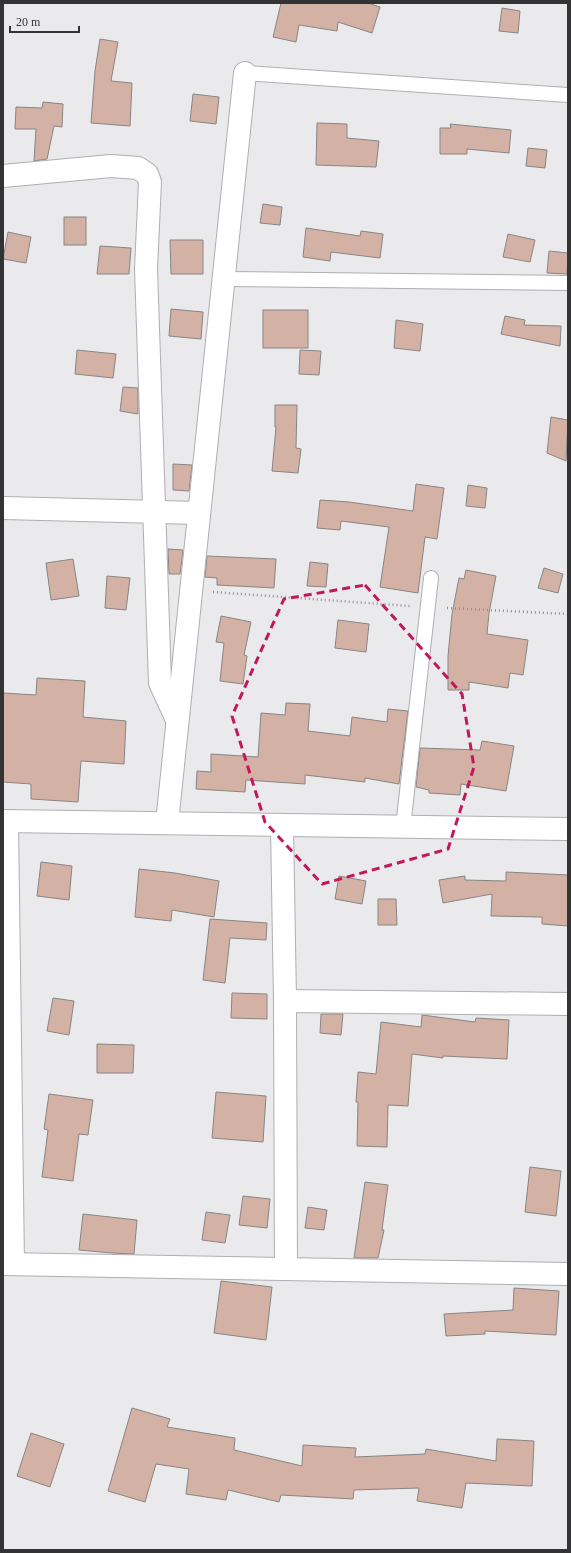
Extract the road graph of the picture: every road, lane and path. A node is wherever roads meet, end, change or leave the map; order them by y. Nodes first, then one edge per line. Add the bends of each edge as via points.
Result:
1 (245, 73) joint
2 (568, 95) edge
3 (3, 176) edge
4 (224, 279) junction
5 (568, 283) edge
6 (3, 508) edge
7 (154, 512) junction
8 (199, 513) junction
9 (431, 578) dead end
10 (191, 590) junction
11 (428, 607) junction
12 (568, 614) edge
13 (177, 721) junction
14 (5, 821) edge
15 (167, 823) junction
16 (282, 826) junction
17 (403, 827) junction
18 (568, 829) edge
19 (285, 1001) junction
20 (568, 1004) edge
21 (8, 1264) edge
22 (286, 1269) junction
23 (568, 1274) edge

1 - 2 lane
1 - 4 street
3 - 7 street via 111,166 138,168 147,174 150,182 146,268
4 - 5 lane
4 - 8 street
6 - 7 street
7 - 8 street
7 - 13 street via 160,683
8 - 10 street
9 - 11 lane
10 - 11 path
10 - 13 street
11 - 12 path
11 - 17 lane
13 - 15 street
14 - 15 street
14 - 21 street
15 - 16 street
16 - 17 street
16 - 19 street
17 - 18 street
19 - 20 street
19 - 22 street
21 - 22 street
22 - 23 street

